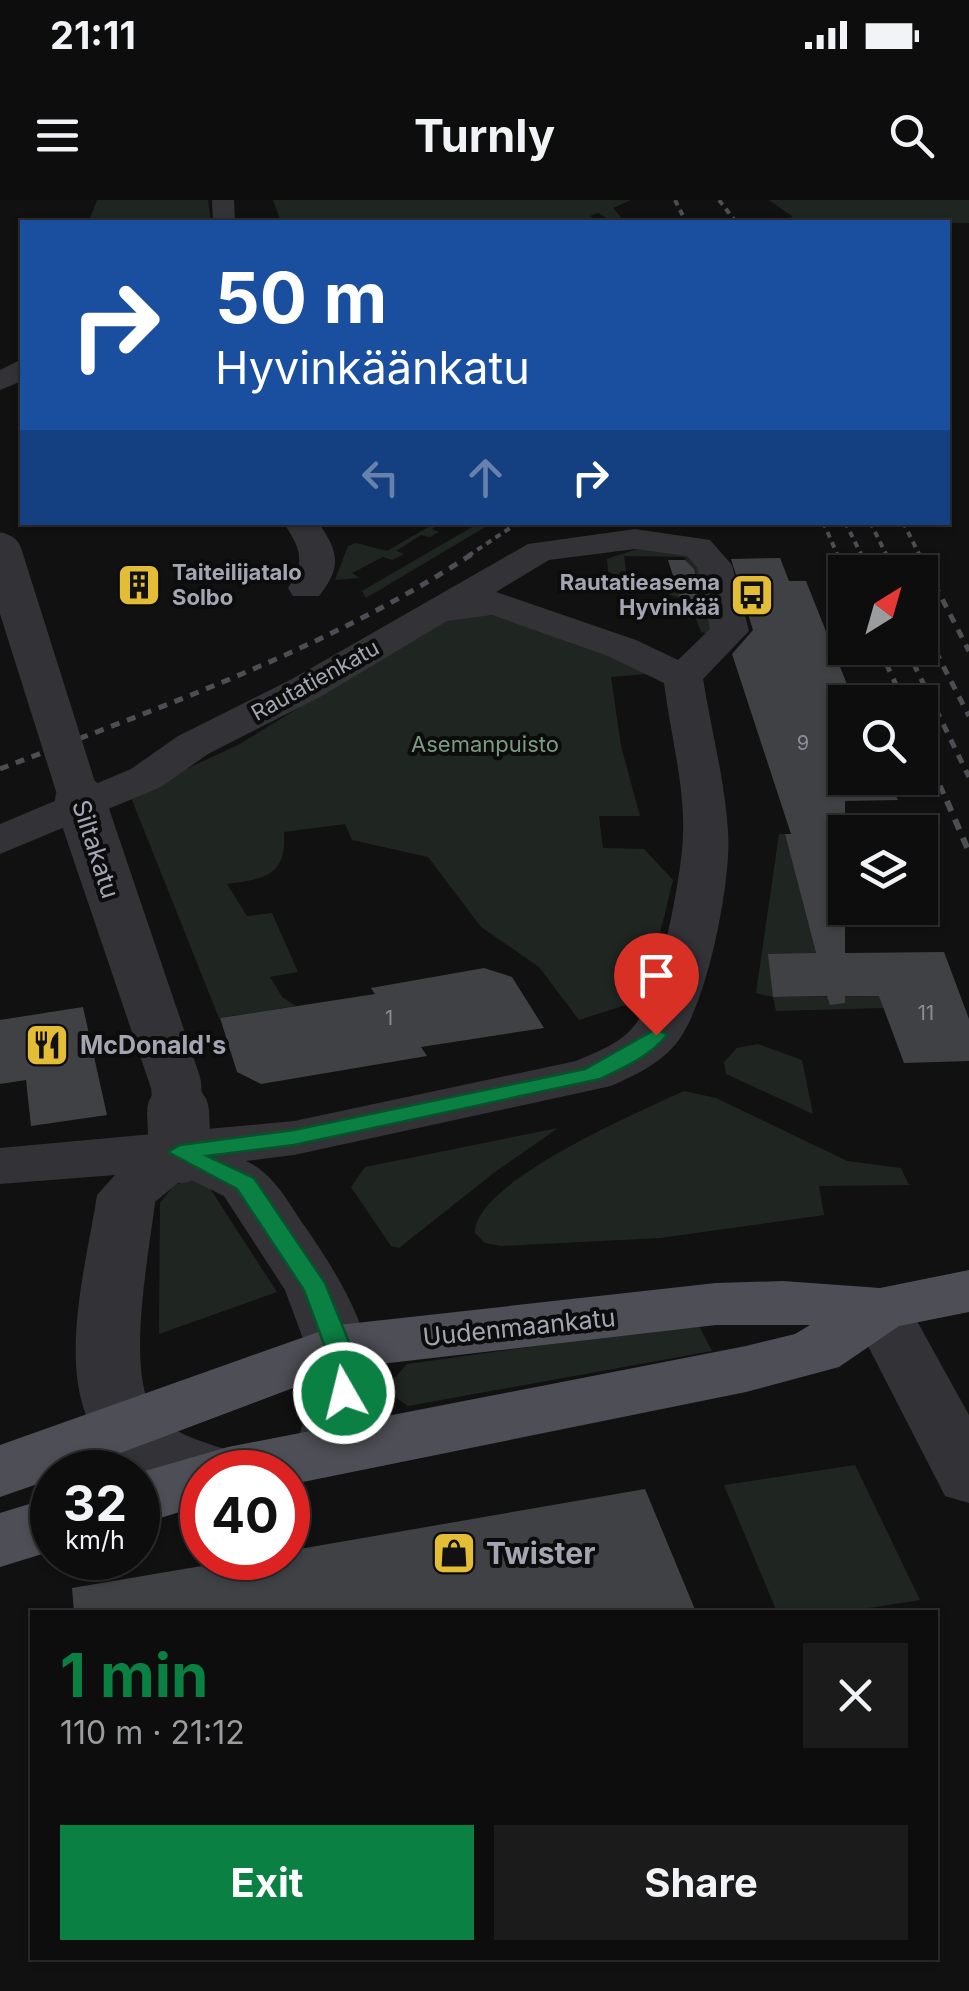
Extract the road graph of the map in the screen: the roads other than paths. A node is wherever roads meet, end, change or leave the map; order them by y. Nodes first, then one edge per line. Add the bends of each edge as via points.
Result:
1 (0, 382) edge
2 (0, 398) edge
3 (302, 525) edge
4 (0, 548) edge
5 (306, 588) dead end
6 (486, 594) junction
7 (683, 677) junction
8 (193, 745) junction
9 (0, 815) edge
10 (0, 840) edge
11 (180, 1152) junction
12 (0, 1166) edge
13 (969, 1291) edge
14 (880, 1310) junction
15 (338, 1347) junction
16 (126, 1428) junction
17 (330, 1450) junction
18 (310, 1454) edge
19 (180, 1459) edge
20 (0, 1472) edge
21 (969, 1478) edge
22 (30, 1531) edge
23 (0, 1540) edge

1 - 2 street
3 - 5 street via 323,558 322,572
4 - 11 street, Siltakatu, bridge via 176,1084
6 - 7 street, Rautatienkatu
6 - 7 street, Rautatienkatu via 530,554 552,549 653,539 698,548 714,565 731,624
6 - 8 street, Rautatienkatu via 436,612
7 - 11 street via 706,834 674,1002 656,1035 632,1056 592,1074 294,1138
8 - 9 street, Rautatienkatu via 121,764
8 - 10 street, Rautatienkatu via 146,778
11 - 12 street
11 - 15 street via 246,1184 316,1289
11 - 16 street via 126,1195 105,1365
13 - 14 main road, Uudenmaankatu
14 - 15 main road, Uudenmaankatu via 716,1304
14 - 17 main road, Uudenmaankatu via 816,1351 746,1369
14 - 21 street
15 - 16 main road, Uudenmaankatu
15 - 17 street via 344,1393
16 - 19 street
16 - 20 main road, Uudenmaankatu
17 - 18 main road, Uudenmaankatu
22 - 23 main road

